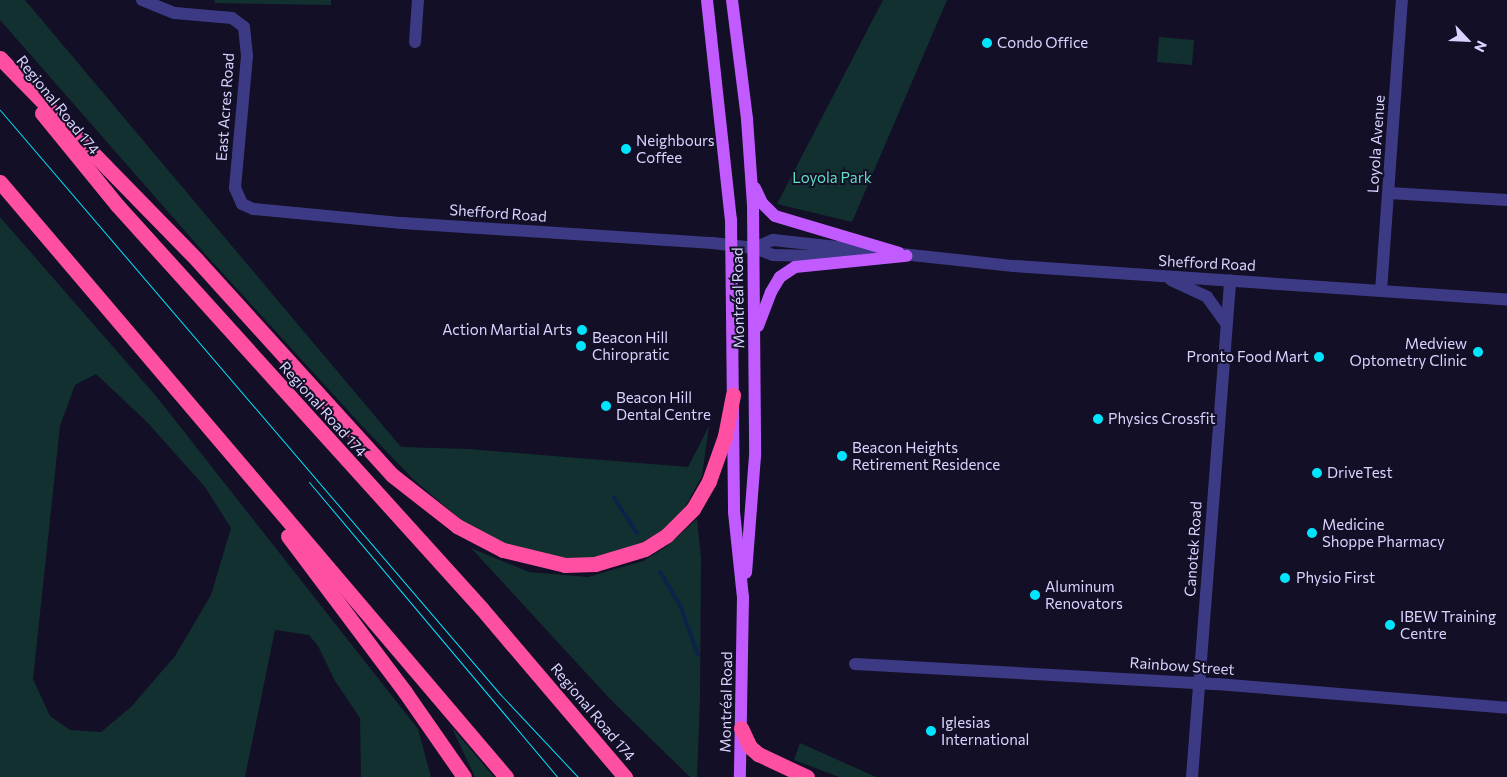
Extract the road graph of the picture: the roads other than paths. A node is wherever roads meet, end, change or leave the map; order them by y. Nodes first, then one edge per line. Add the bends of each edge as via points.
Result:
1 (142, 0) edge
2 (418, 0) edge
3 (707, 0) edge
4 (732, 0) edge
5 (1402, 0) edge
6 (415, 42) dead end
7 (0, 58) edge
8 (0, 62) edge
9 (751, 179) junction
10 (0, 182) edge
11 (1389, 193) junction
12 (1507, 200) edge
13 (242, 204) joint
14 (732, 246) junction
15 (754, 248) junction
16 (906, 256) junction
17 (1164, 277) junction
18 (1230, 280) junction
19 (1381, 291) junction
20 (1507, 300) edge
21 (1226, 323) junction
22 (755, 336) junction
23 (733, 395) junction
24 (231, 456) junction
25 (743, 597) junction
26 (855, 664) dead end
27 (1199, 683) junction
28 (1507, 708) edge
29 (742, 728) junction
30 (464, 777) edge
31 (506, 777) edge
32 (625, 777) edge
33 (740, 777) edge
34 (807, 777) edge
35 (1192, 777) edge

1 - 13 street, East Acres Road via 175,13 232,18 244,27 247,56 235,188
2 - 6 street
3 - 14 main road, Montréal Road
4 - 9 main road, Montréal Road via 748,119
5 - 11 street, Loyola Avenue
7 - 23 highway via 197,260 392,475 457,526 503,550 565,565 595,564 645,549 668,535 693,509 709,481 725,436
8 - 32 highway, Regional Road 174 via 116,205 482,609
9 - 15 main road, Montréal Road
9 - 16 main road via 762,203 775,216
10 - 24 highway
11 - 12 street
11 - 19 street, Loyola Avenue
13 - 14 street, Shefford Road via 254,209 402,223
14 - 15 street, Shefford Road
14 - 23 main road, Montréal Road
15 - 16 street, Shefford Road via 773,255
15 - 22 main road, Montréal Road
16 - 17 street, Shefford Road
16 - 22 main road via 795,268 780,277 771,292
17 - 18 street, Shefford Road
17 - 21 street via 1207,297
18 - 19 street, Shefford Road
18 - 21 street, Canotek Road
19 - 20 street, Shefford Road
21 - 27 street, Canotek Road
22 - 25 main road, Montréal Road via 755,456
23 - 25 main road, Montréal Road via 734,512
24 - 30 highway
24 - 31 highway
25 - 29 main road, Montréal Road
26 - 27 street, Rainbow Street
27 - 28 street, Rainbow Street
27 - 35 street, Canotek Road
29 - 33 main road, Montréal Road
29 - 34 highway via 750,747 758,754

